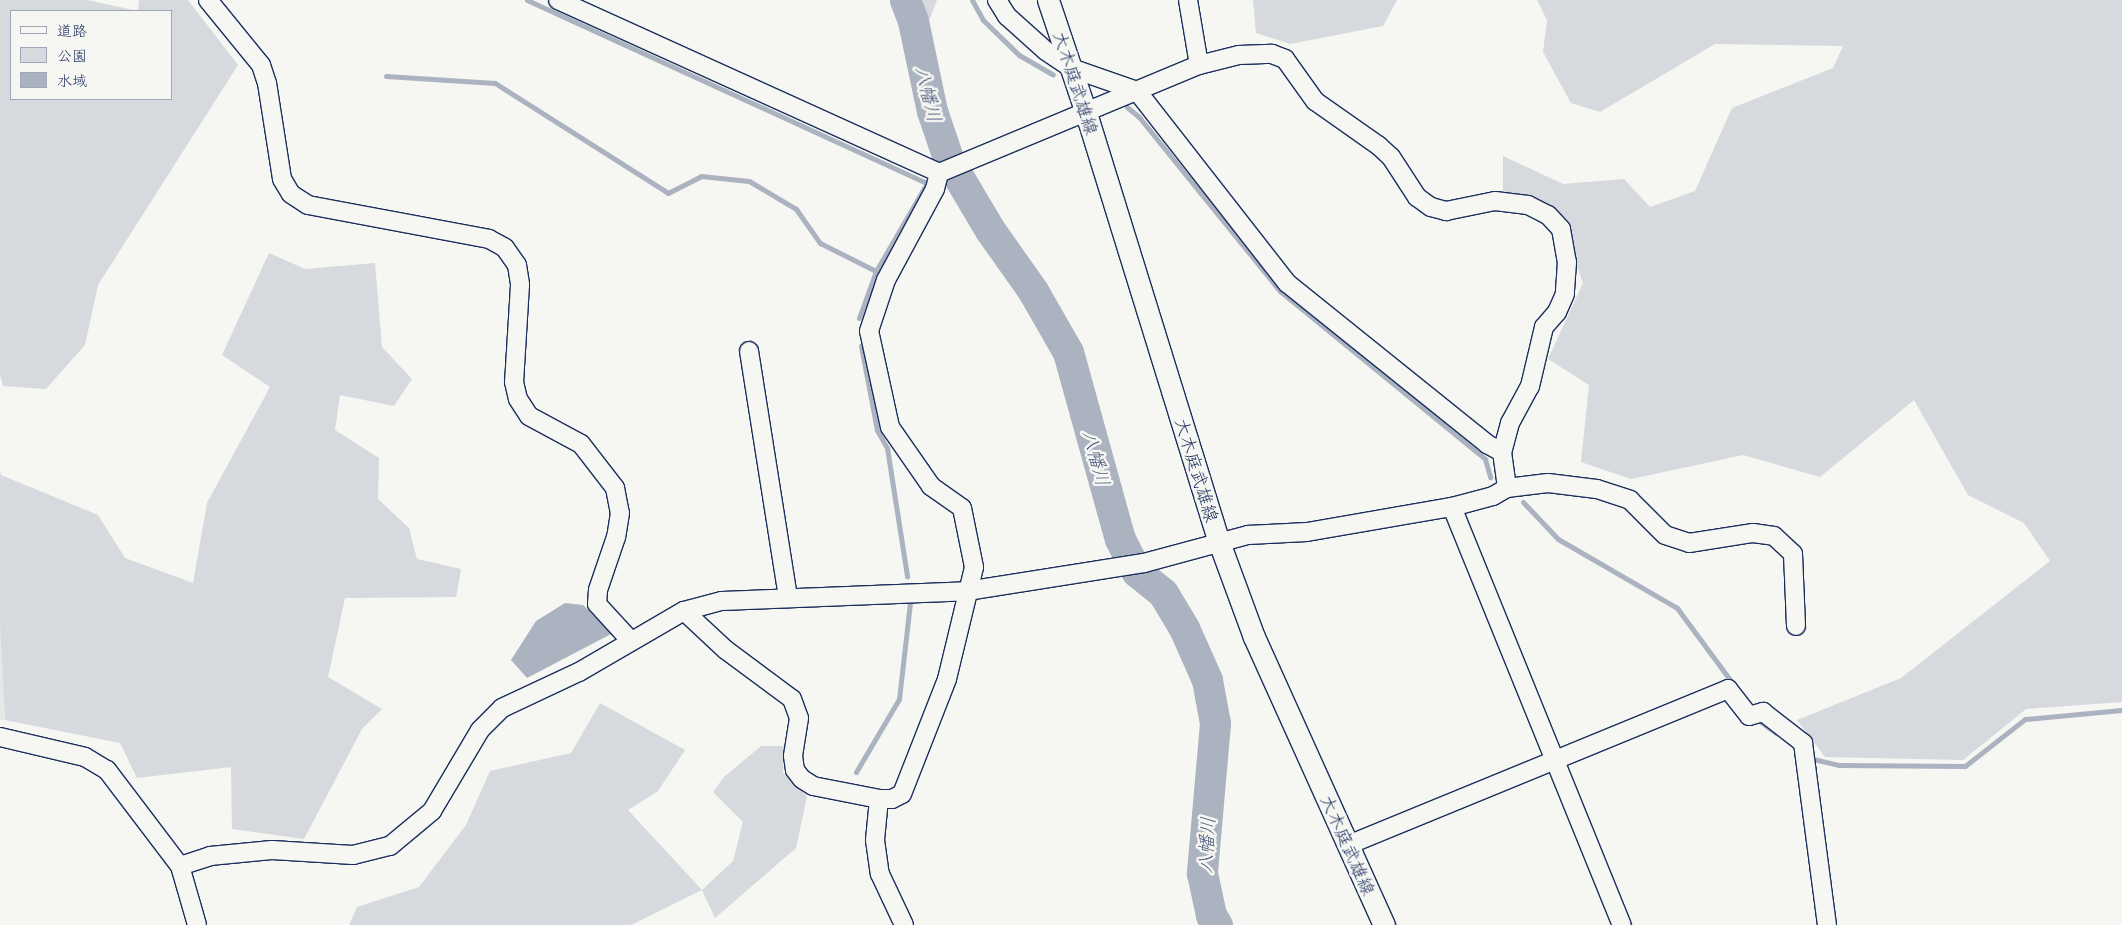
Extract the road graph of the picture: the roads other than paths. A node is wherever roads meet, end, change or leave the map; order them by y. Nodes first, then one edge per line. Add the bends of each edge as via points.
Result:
1 (208, 0) edge
2 (558, 0) edge
3 (997, 0) edge
4 (1048, 0) edge
5 (1188, 0) edge
6 (1199, 65) junction
7 (1071, 68) junction
8 (1137, 91) junction
9 (1086, 113) junction
10 (939, 173) junction
11 (749, 351) dead end
12 (1502, 452) junction
13 (1507, 488) junction
14 (1452, 507) junction
15 (1219, 542) junction
16 (967, 591) junction
17 (788, 598) junction
18 (684, 611) junction
19 (1796, 626) dead end
20 (630, 640) junction
21 (0, 737) edge
22 (1555, 760) junction
23 (879, 799) junction
24 (1348, 845) junction
25 (180, 866) junction
26 (197, 925) edge
27 (904, 925) edge
28 (1384, 925) edge
29 (1622, 925) edge
30 (1827, 925) edge

1 - 20 street via 260,65 267,83 282,179 291,194 308,205 489,239 505,248 517,265 520,285 514,382 518,399 529,416 581,444 615,488 620,513 597,604
2 - 10 street
3 - 7 street via 1007,16 1046,51
4 - 7 main road, 大木庭武雄線
5 - 6 street
6 - 8 street
6 - 12 street via 1239,55 1272,54 1285,59 1315,101 1380,146 1417,196 1431,208 1446,211 1494,201 1528,205 1548,215 1561,229 1567,262 1564,294 1557,312 1544,327 1530,386 1510,423
7 - 8 street
7 - 9 main road, 大木庭武雄線
8 - 9 street
8 - 12 street via 1287,283 1487,444
9 - 10 street
9 - 15 main road, 大木庭武雄線
10 - 16 street via 935,189 886,280 869,331 890,427 931,486 962,508 974,567
11 - 17 street
12 - 13 street
13 - 14 street via 1493,496
13 - 19 street via 1548,483 1598,489 1630,500 1666,535 1689,543 1753,533 1774,536 1793,554
14 - 15 street via 1307,532 1248,535
14 - 22 street
15 - 16 street via 1144,563
15 - 24 main road, 大木庭武雄線 via 1254,637
16 - 17 street
16 - 23 street via 946,679 902,794 892,799
17 - 18 street via 722,600
18 - 20 street
18 - 23 street via 726,650 792,699 799,718 792,756 795,770 802,779 813,786
20 - 25 street via 579,672 502,708 480,730 432,811 390,846 353,855 272,850 210,856
21 - 25 street via 85,757 107,770
22 - 24 street
22 - 29 street
22 - 30 street via 1728,689 1749,716 1763,712 1803,743
23 - 27 street via 875,840 880,874
24 - 28 main road, 大木庭武雄線
25 - 26 street

